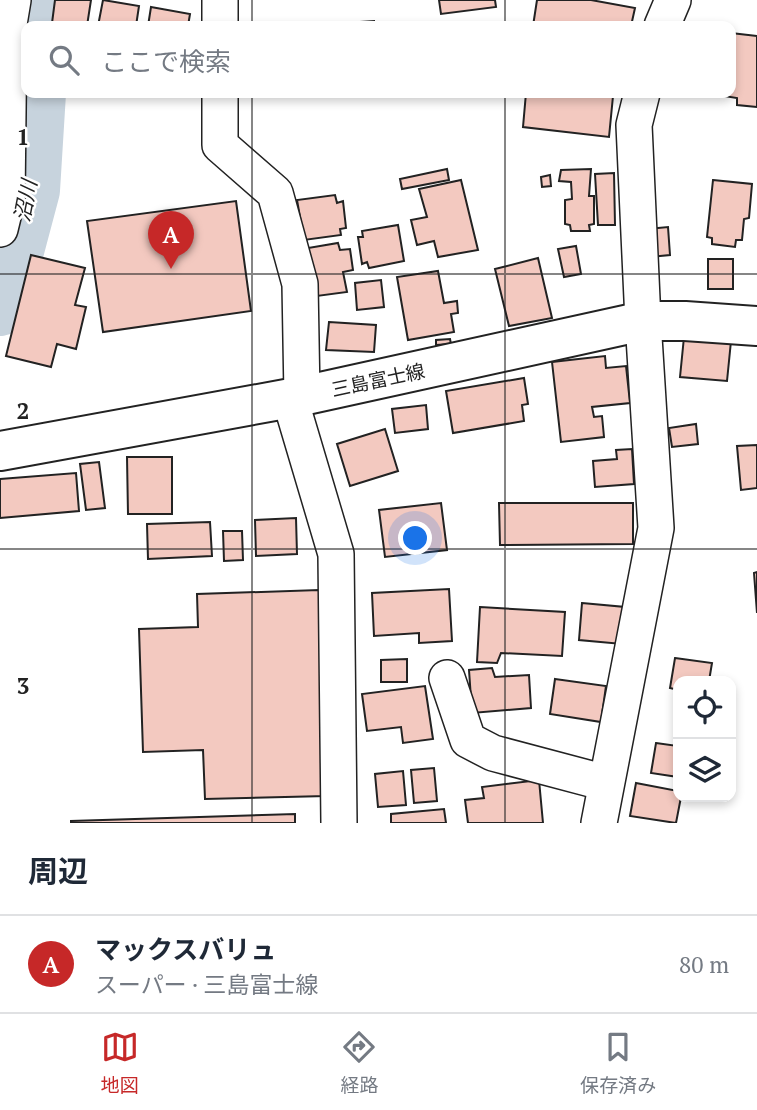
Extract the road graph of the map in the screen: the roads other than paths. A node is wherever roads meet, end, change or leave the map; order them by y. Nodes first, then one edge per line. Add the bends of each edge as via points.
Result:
1 (13, 0) edge
2 (220, 0) edge
3 (673, 0) edge
4 (220, 21) edge
5 (664, 21) edge
6 (220, 98) edge
7 (641, 98) edge
8 (0, 229) edge
9 (643, 321) junction
10 (757, 326) edge
11 (296, 398) junction
12 (0, 451) edge
13 (447, 678) dead end
14 (606, 783) junction
15 (340, 823) edge
16 (599, 823) edge

1 - 8 street via 7,200
2 - 4 street
3 - 5 street
6 - 11 street via 220,145 275,193 300,284
7 - 9 street via 634,125
9 - 10 main road, 三島富士線
9 - 11 main road, 三島富士線
9 - 14 street via 656,528
11 - 12 main road, 三島富士線
11 - 15 street via 336,554
13 - 14 street via 468,740 492,753
14 - 16 street

